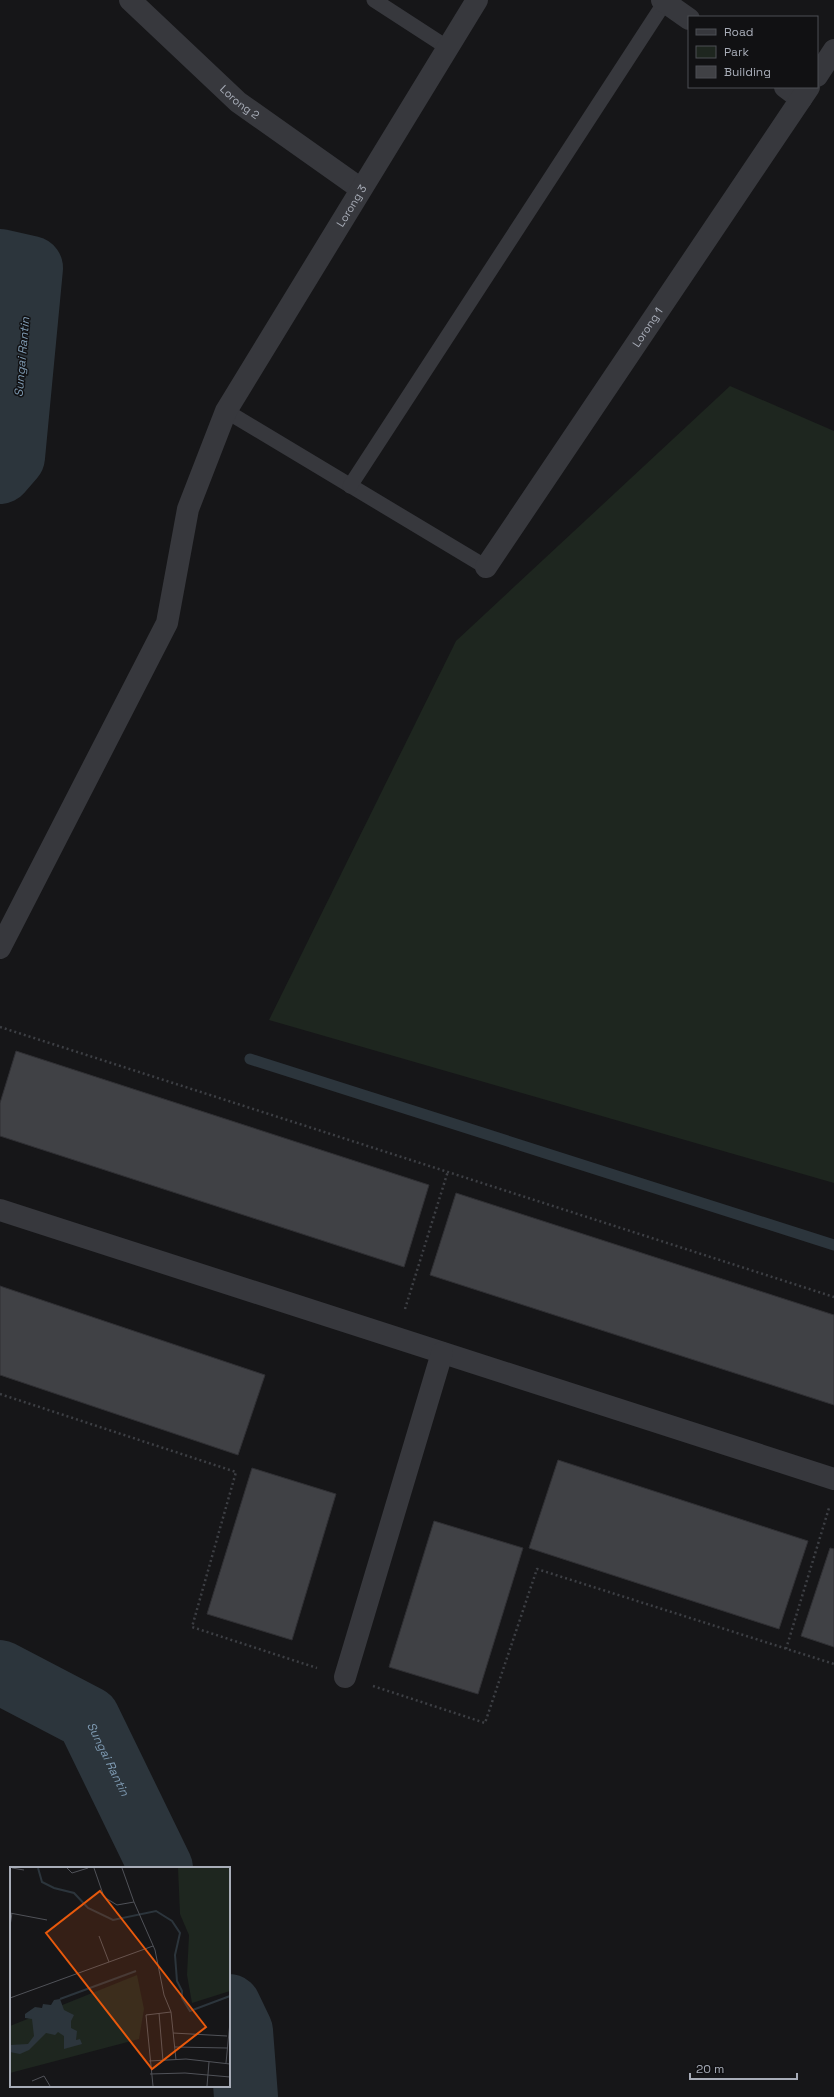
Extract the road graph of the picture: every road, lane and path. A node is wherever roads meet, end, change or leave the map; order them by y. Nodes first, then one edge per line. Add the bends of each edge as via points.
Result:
1 (130, 0) edge
2 (374, 0) edge
3 (477, 0) edge
4 (664, 1) edge
5 (688, 18) edge
6 (448, 48) junction
7 (834, 50) edge
8 (818, 74) edge
9 (798, 91) edge
10 (361, 189) junction
11 (226, 411) junction
12 (350, 486) junction
13 (486, 567) joint
14 (0, 948) edge
15 (0, 1026) edge
16 (448, 1171) junction
17 (0, 1210) edge
18 (834, 1297) edge
19 (396, 1338) junction
20 (442, 1353) junction
21 (834, 1478) edge
22 (829, 1507) dead end
23 (786, 1649) dead end
24 (345, 1677) dead end

1 - 10 street, Lorong 2 via 238,102
2 - 6 lane
3 - 6 street, Lorong 3
4 - 5 street
4 - 12 lane
6 - 10 street, Lorong 3
7 - 8 street
9 - 13 street, Lorong 1
10 - 11 street, Lorong 3
11 - 12 lane
11 - 14 street, Lorong 3 via 188,509 167,623
12 - 13 lane
15 - 16 path
16 - 18 path
16 - 19 path
17 - 19 street
19 - 20 street
20 - 21 street
20 - 24 street
22 - 23 path

